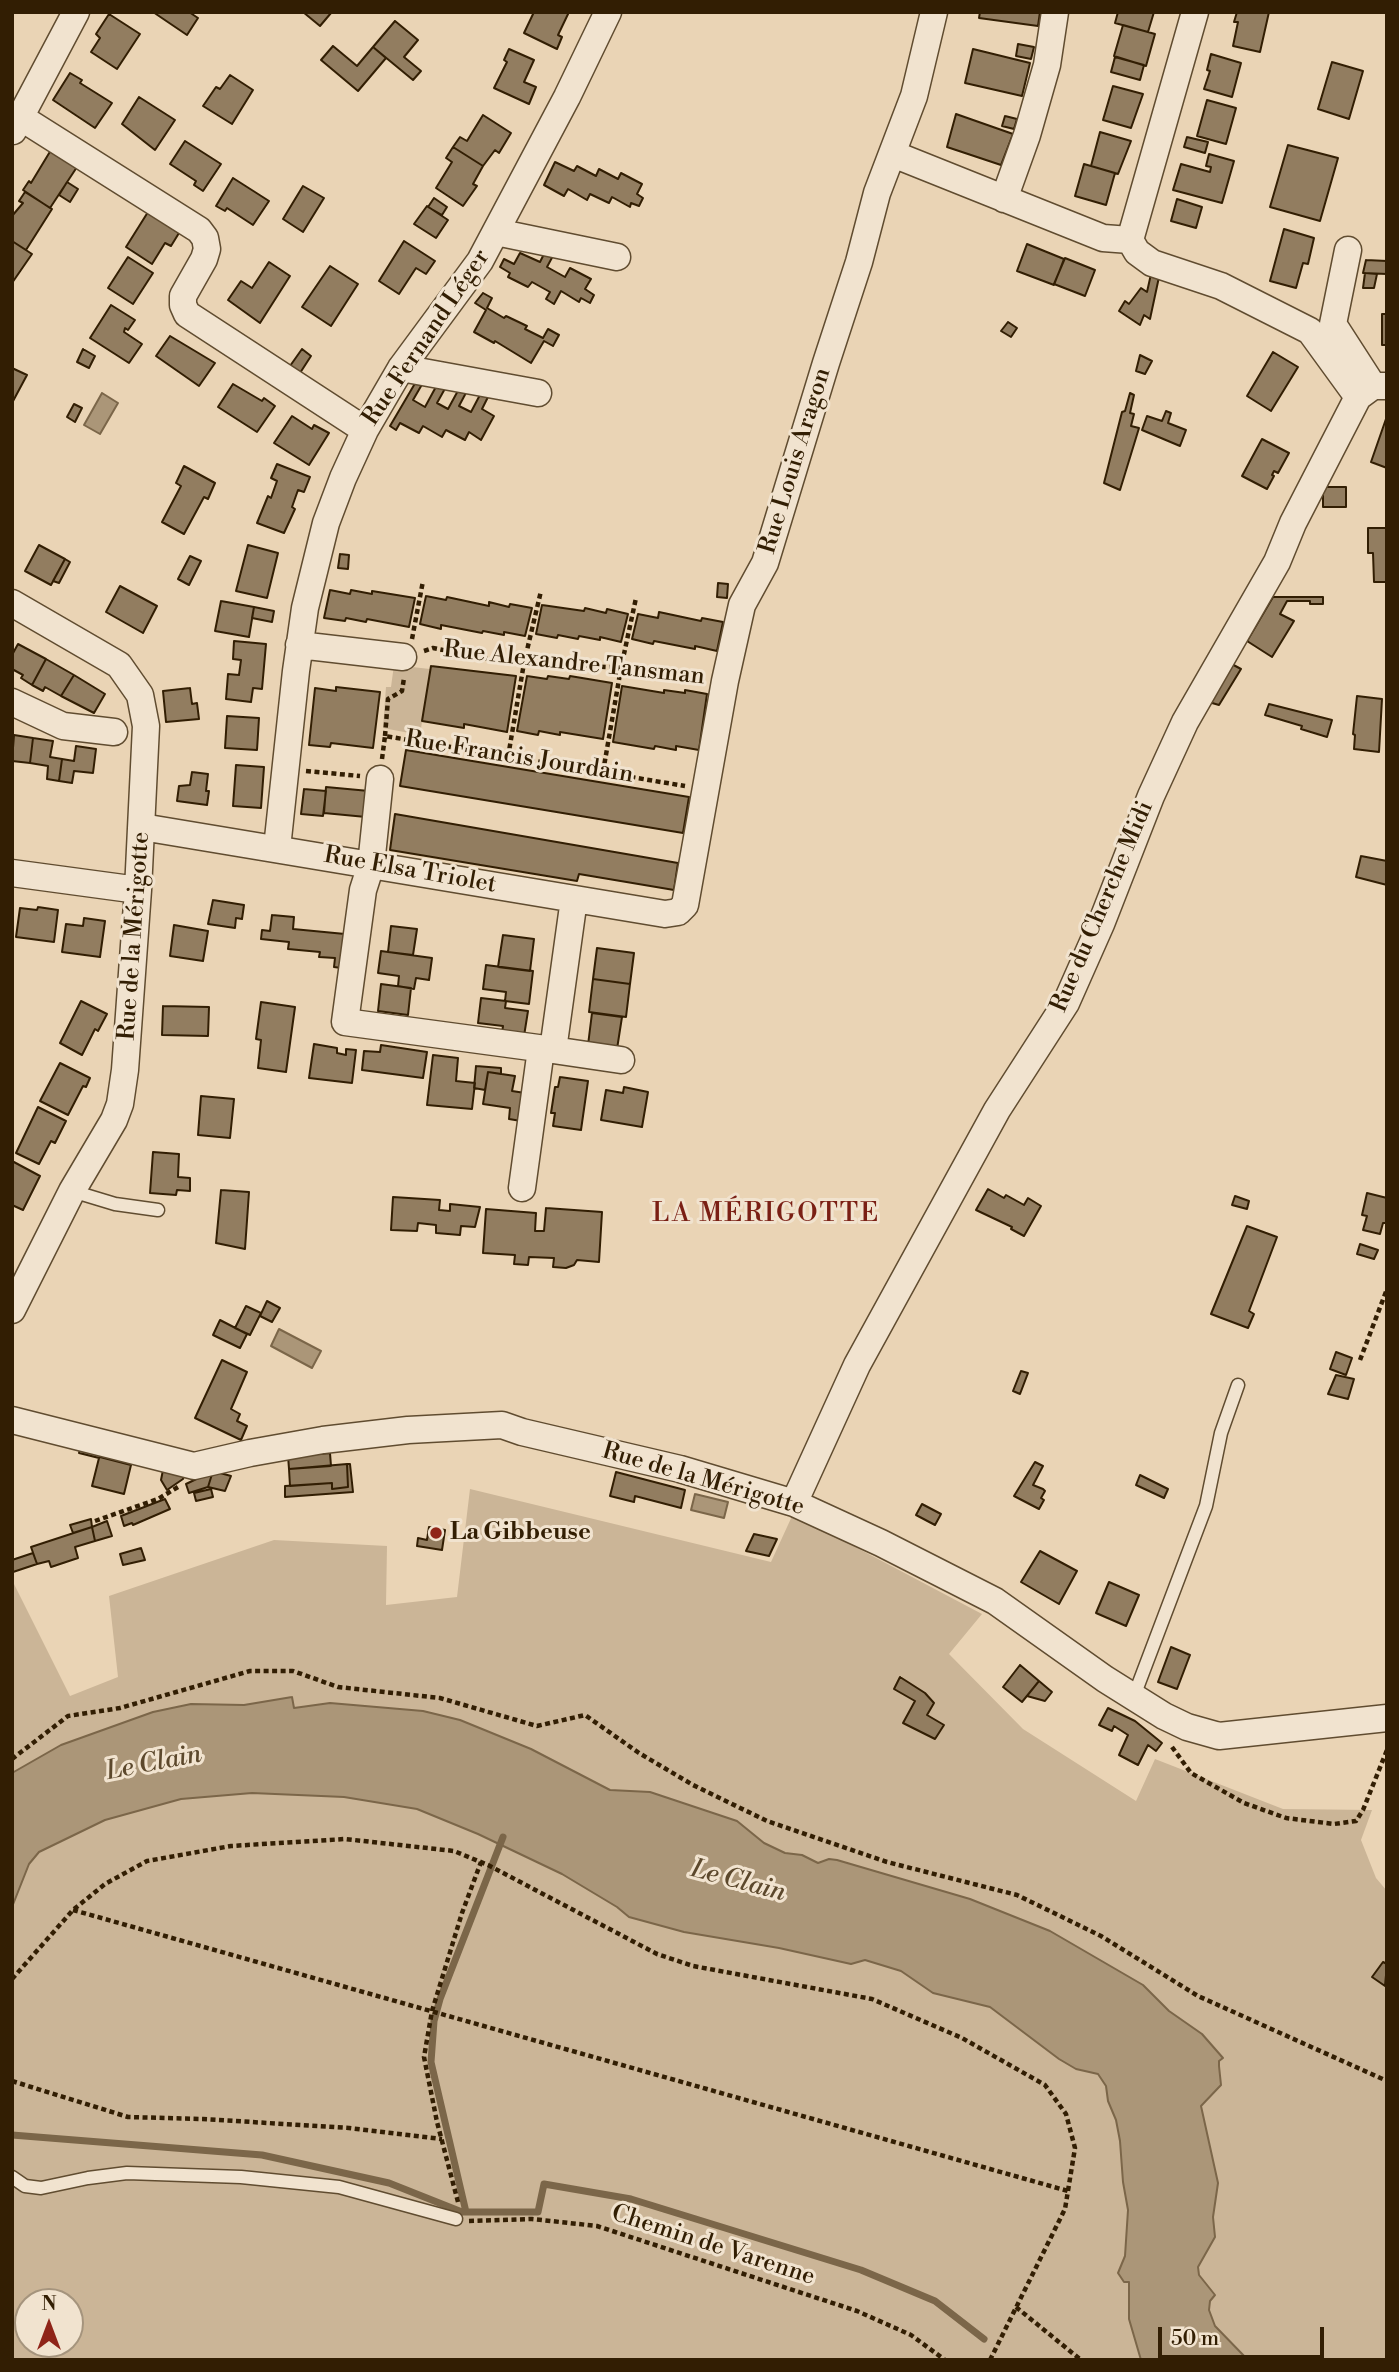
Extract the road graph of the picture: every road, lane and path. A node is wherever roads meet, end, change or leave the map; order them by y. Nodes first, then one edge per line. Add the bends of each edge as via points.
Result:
1 (76, 12) edge
2 (608, 12) edge
3 (934, 12) edge
4 (1055, 12) edge
5 (1195, 12) edge
6 (16, 125) edge
7 (894, 154) junction
8 (1004, 199) junction
9 (496, 232) junction
10 (1130, 240) junction
11 (1348, 250) dead end
12 (617, 257) dead end
13 (401, 368) junction
14 (1373, 389) edge
15 (538, 393) dead end
16 (365, 430) junction
17 (423, 581) dead end
18 (541, 591) dead end
19 (636, 598) dead end
20 (12, 603) edge
21 (299, 645) junction
22 (406, 657) junction
23 (524, 663) junction
24 (621, 668) junction
25 (725, 681) junction
26 (12, 702) edge
27 (114, 732) dead end
28 (385, 736) junction
29 (508, 757) junction
30 (296, 770) junction
31 (603, 772) junction
32 (380, 779) junction
33 (706, 789) junction
34 (142, 827) junction
35 (277, 849) junction
36 (371, 865) junction
37 (12, 873) edge
38 (138, 890) junction
39 (574, 899) junction
40 (678, 912) joint
41 (547, 1050) junction
42 (621, 1060) dead end
43 (522, 1188) dead end
44 (72, 1191) junction
45 (158, 1210) dead end
46 (1387, 1289) edge
47 (12, 1310) edge
48 (1360, 1360) dead end
49 (1238, 1385) dead end
50 (12, 1420) edge
51 (194, 1466) junction
52 (794, 1503) junction
53 (94, 1521) dead end
54 (1134, 1696) junction
55 (1164, 1716) junction
56 (1387, 1718) edge
57 (1387, 1750) edge
58 (12, 1759) edge
59 (481, 1862) junction
60 (73, 1910) junction
61 (12, 1979) edge
62 (435, 2012) junction
63 (12, 2081) edge
64 (1387, 2081) edge
65 (442, 2139) junction
66 (12, 2177) edge
67 (1068, 2191) junction
68 (458, 2214) junction
69 (1016, 2306) junction
70 (945, 2360) edge
71 (990, 2360) edge
72 (1082, 2360) edge

1 - 6 street
2 - 9 street, Rue Fernand Léger
3 - 7 street, Rue Louis Aragon via 914,96
4 - 8 street via 1037,100
5 - 10 street
6 - 16 street via 199,230 206,249 183,296 187,314
7 - 8 street
7 - 25 street, Rue Louis Aragon via 877,193 765,563 742,606
8 - 10 street via 1103,238
9 - 12 street
9 - 13 street, Rue Fernand Léger via 463,286
10 - 14 street via 1152,263 1221,286 1310,331
11 - 14 street via 1333,324
13 - 15 street
13 - 16 street, Rue Fernand Léger
14 - 52 street, Rue du Cherche Midi via 1293,523 1277,562 1166,760 1066,1003 997,1110 862,1355
16 - 21 street, Rue Fernand Léger via 326,523
17 - 22 path
18 - 23 path
19 - 24 path
20 - 34 street, Rue de la Mérigotte via 110,659 135,685 146,726
21 - 22 street
21 - 30 street, Rue Fernand Léger
22 - 23 path, Rue Alexandre Tansman via 433,648
22 - 28 path via 402,691 388,699
23 - 24 path, Rue Alexandre Tansman
23 - 29 path
24 - 25 path, Rue Alexandre Tansman via 670,670
24 - 31 path
25 - 33 street, Rue Louis Aragon
26 - 27 street via 63,726
28 - 29 path, Rue Francis Jourdain
28 - 32 path, Rue Francis Jourdain
29 - 31 path, Rue Francis Jourdain
30 - 32 path, Rue Francis Jourdain
30 - 35 street, Rue Fernand Léger
31 - 33 path, Rue Francis Jourdain
32 - 36 street
33 - 40 street, Rue Louis Aragon via 688,897
34 - 35 street, Rue Elsa Triolet
34 - 38 street, Rue de la Mérigotte
35 - 36 street, Rue Elsa Triolet
36 - 39 street, Rue Elsa Triolet
36 - 41 street via 363,890 345,1022
37 - 38 street
38 - 44 street, Rue de la Mérigotte via 120,1104
39 - 40 street, Rue Elsa Triolet via 665,914
39 - 41 street
41 - 42 street
41 - 43 street
44 - 45 lane
44 - 47 street, Rue de la Mérigotte
46 - 48 path
49 - 54 lane via 1221,1433 1206,1506
50 - 51 street, Rue de la Mérigotte
51 - 52 street, Rue de la Mérigotte via 323,1440 502,1424
51 - 53 path via 186,1482 158,1499
52 - 54 street, Rue de la Mérigotte via 995,1601
54 - 55 street, Rue de la Mérigotte
55 - 56 street, Rue de la Mérigotte via 1219,1736
55 - 57 path via 1171,1745 1191,1773 1244,1803 1286,1818 1334,1824 1356,1821
58 - 64 path via 68,1716 120,1708 250,1671 293,1671 338,1687 440,1698 537,1726 585,1715 693,1785 767,1821 887,1862 1017,1895 1101,1936 1198,1996
59 - 60 path via 454,1851 345,1839 231,1846 147,1861
59 - 62 path
59 - 67 path via 657,1954 693,1966 872,1999 962,2038 1045,2085 1066,2114 1075,2148
60 - 61 path
60 - 62 path
62 - 65 path via 424,2057
62 - 67 path
63 - 65 path via 128,2117 349,2128
65 - 68 path
66 - 68 lane via 41,2189 127,2173 241,2177 339,2187
67 - 69 path via 1065,2209
68 - 70 path, Chemin de Varenne via 484,2222 532,2219 597,2226 857,2311 911,2335
69 - 71 path
69 - 72 path

